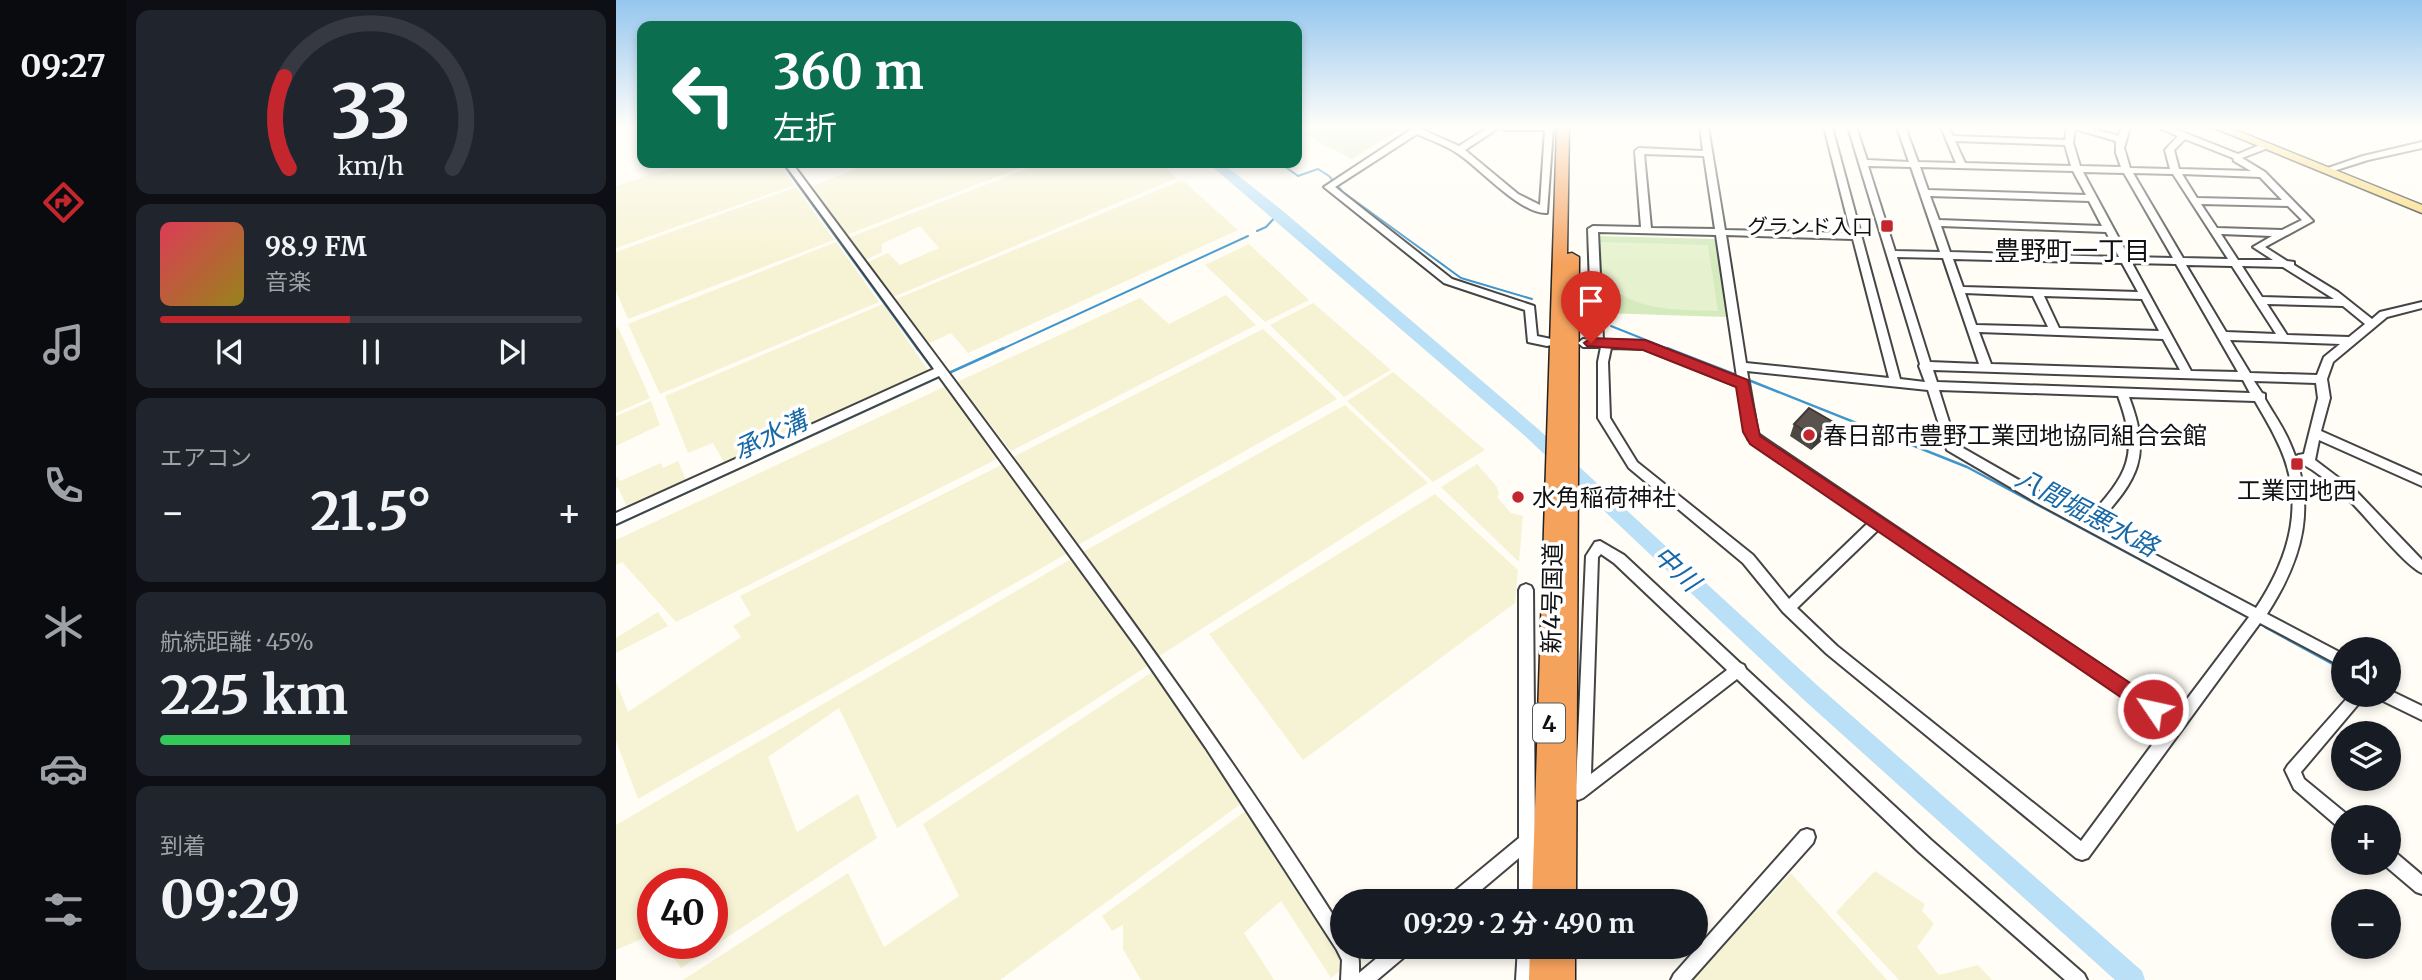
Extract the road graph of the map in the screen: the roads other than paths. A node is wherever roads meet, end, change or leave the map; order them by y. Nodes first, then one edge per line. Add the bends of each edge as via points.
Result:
1 (795, 173) edge
2 (1350, 173) edge
3 (1487, 173) edge
4 (1546, 173) edge
5 (1562, 173) edge
6 (1573, 173) edge
7 (1641, 173) edge
8 (1711, 173) edge
9 (1840, 173) edge
10 (1866, 173) edge
11 (1917, 173) edge
12 (2079, 173) edge
13 (2128, 173) edge
14 (2176, 173) edge
15 (2225, 173) edge
16 (2334, 173) edge
17 (2262, 174) joint
18 (1924, 193) junction
19 (2092, 198) junction
20 (2194, 201) junction
21 (2291, 203) junction
22 (2422, 209) edge
23 (1936, 223) junction
24 (2109, 229) junction
25 (1646, 230) junction
26 (2214, 231) junction
27 (1720, 232) junction
28 (2285, 233) junction
29 (1856, 236) junction
30 (1890, 254) junction
31 (1947, 256) junction
32 (2126, 261) junction
33 (2181, 263) junction
34 (2236, 264) junction
35 (2290, 264) junction
36 (1960, 290) junction
37 (2038, 293) junction
38 (2145, 296) junction
39 (2259, 300) junction
40 (2343, 303) junction
41 (2422, 305) edge
42 (2373, 325) junction
43 (1973, 328) junction
44 (2055, 331) junction
45 (2165, 335) junction
46 (2224, 336) junction
47 (2284, 338) junction
48 (2351, 341) junction
49 (1547, 342) dead end
50 (1583, 343) dead end
51 (1602, 343) junction
52 (1924, 366) junction
53 (1986, 367) junction
54 (940, 371) junction
55 (2187, 374) junction
56 (1742, 376) junction
57 (2249, 377) junction
58 (2321, 379) junction
59 (1896, 383) junction
60 (1930, 386) junction
61 (2122, 393) junction
62 (2261, 397) junction
63 (2314, 433) junction
64 (2288, 453) junction
65 (2308, 462) junction
66 (2422, 481) edge
67 (616, 519) edge
68 (1878, 523) junction
69 (2089, 525) junction
70 (2422, 568) edge
71 (1526, 590) dead end
72 (1788, 608) junction
73 (2255, 618) junction
74 (2331, 655) edge
75 (1739, 669) junction
76 (2401, 702) edge
77 (2348, 707) edge
78 (2422, 713) edge
79 (2176, 724) junction
80 (1583, 789) junction
81 (1565, 804) junction
82 (2331, 811) edge
83 (1807, 836) dead end
84 (1537, 842) junction
85 (2401, 868) edge
86 (2422, 886) edge
87 (1472, 889) edge
88 (1529, 889) edge
89 (1543, 889) edge
90 (1564, 889) edge
91 (1330, 925) edge
92 (1351, 959) edge
93 (1389, 959) edge
94 (1526, 959) edge
95 (1542, 959) edge
96 (1563, 959) edge
97 (1350, 980) edge
98 (1364, 980) edge
99 (1525, 980) edge
100 (1541, 980) edge
101 (1563, 980) edge
102 (1679, 980) edge
103 (2078, 980) edge

1 - 54 street
2 - 49 street via 1329,187 1448,281 1530,308 1532,339
3 - 4 street via 1515,196 1544,211
5 - 84 highway, 新4号国道 / 4 via 1553,544
6 - 81 highway, 新4号国道 / 4
7 - 25 street
8 - 27 street
9 - 29 street
10 - 30 street
11 - 18 street
12 - 19 street
13 - 33 street
14 - 20 street
15 - 17 street
16 - 22 main road
17 - 21 street
18 - 19 street
18 - 23 street
19 - 24 street
20 - 21 street
20 - 26 street
21 - 28 street via 2308,220
23 - 24 street
23 - 31 street
24 - 32 street
25 - 27 street
25 - 51 street via 1593,229
26 - 28 street
26 - 34 street
27 - 29 street
27 - 56 street
28 - 35 street via 2258,247
29 - 59 street
30 - 31 street
30 - 52 street
31 - 32 street
31 - 36 street
32 - 33 street
32 - 38 street
33 - 34 street
33 - 46 street
34 - 35 street
34 - 39 street
35 - 40 street
36 - 37 street
36 - 43 street
37 - 38 street
37 - 44 street
38 - 45 street
39 - 40 street
39 - 47 street
40 - 42 street
41 - 42 street via 2384,314
42 - 48 street
43 - 44 street
43 - 53 street
44 - 45 street
45 - 55 street
46 - 47 street
46 - 57 street
47 - 48 street
48 - 58 street via 2328,360
50 - 51 street
51 - 56 street via 1645,345
51 - 72 street via 1604,418 1633,465 1748,559
52 - 53 street
52 - 60 street
53 - 55 street
54 - 67 street
54 - 91 street via 1164,672 1253,801
55 - 57 street
56 - 59 street
56 - 68 street via 1755,440
57 - 58 street
57 - 62 street
58 - 63 street via 2324,398
59 - 60 street
60 - 61 street
60 - 69 street via 1951,447
61 - 62 street
61 - 69 street via 2135,427 2133,467 2118,494
62 - 64 street
63 - 65 street
63 - 66 street
64 - 65 street
64 - 73 street via 2298,496 2294,548
65 - 70 street via 2362,505
68 - 72 street
68 - 79 street
69 - 73 street
71 - 84 street via 1533,610
72 - 79 street via 1832,650 2082,852
73 - 74 street
73 - 79 street
75 - 80 street
75 - 80 street via 1600,546 1592,556
75 - 103 street via 1925,846
76 - 78 street
77 - 82 street via 2293,770 2299,784
80 - 81 street
81 - 90 highway, 新4号国道 / 4
83 - 102 street
84 - 87 street
84 - 88 street
84 - 89 highway, 新4号国道 / 4
85 - 86 street
92 - 97 street
93 - 98 street
94 - 99 street
95 - 100 highway
96 - 101 highway

